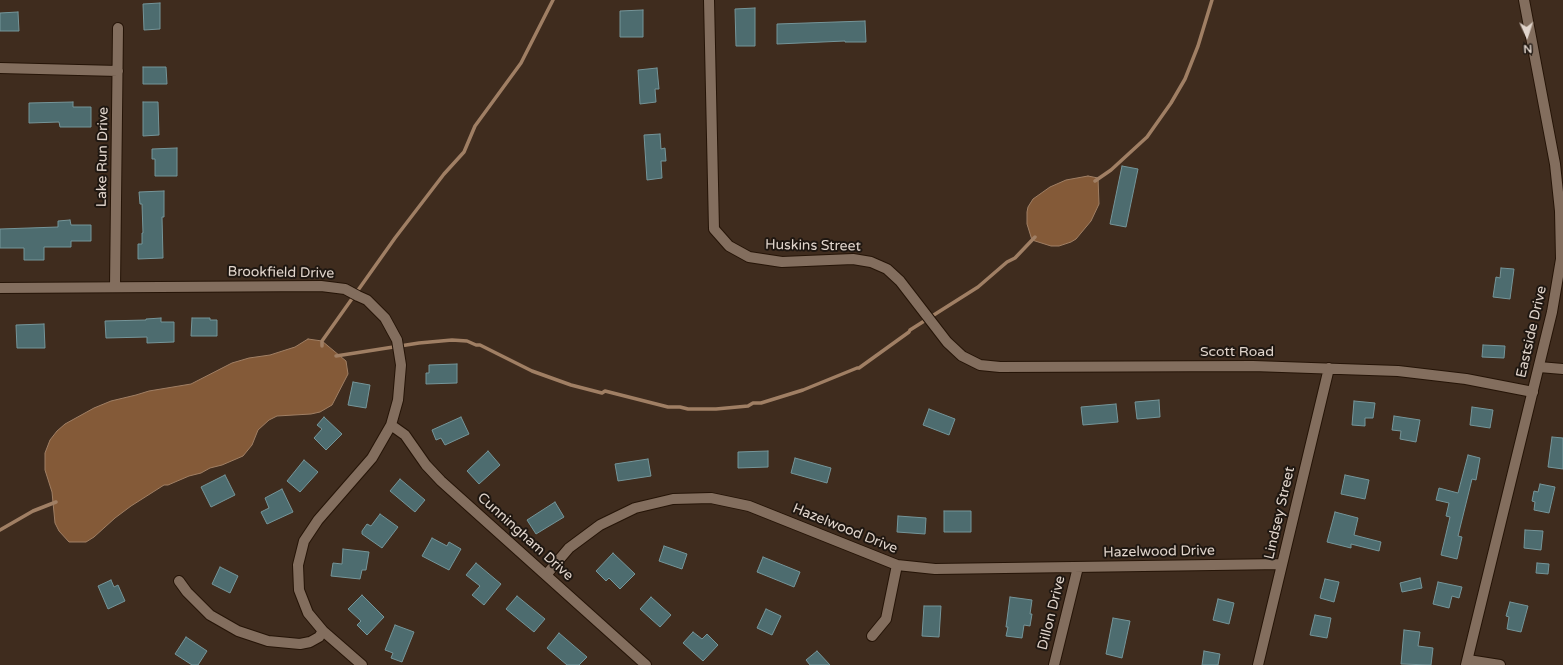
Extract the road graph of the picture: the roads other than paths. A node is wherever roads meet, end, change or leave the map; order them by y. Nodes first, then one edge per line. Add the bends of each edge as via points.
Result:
1 (709, 0) edge
2 (1524, 0) edge
3 (118, 28) dead end
4 (0, 68) edge
5 (118, 71) junction
6 (115, 287) junction
7 (0, 288) edge
8 (948, 342) joint
9 (1539, 367) junction
10 (1329, 368) junction
11 (1563, 369) edge
12 (1533, 392) junction
13 (391, 425) junction
14 (1282, 564) junction
15 (897, 565) junction
16 (1078, 567) junction
17 (546, 575) junction
18 (179, 581) dead end
19 (323, 631) junction
20 (872, 636) dead end
21 (1467, 663) edge
22 (362, 665) edge
23 (646, 665) edge
24 (1054, 665) edge
25 (1258, 665) edge
26 (1500, 665) edge

1 - 8 street, Huskins Street via 714,229 729,246 749,257 782,262 853,259 887,269 900,281
2 - 9 street, Eastside Drive via 1555,164 1560,211 1561,259 1558,285
3 - 5 street, Lake Run Drive
4 - 5 street
5 - 6 street, Lake Run Drive
6 - 7 street, Brookfield Drive
6 - 13 street, Brookfield Drive via 321,286 345,289 367,300 385,318 397,340 401,373 398,400
8 - 10 street, Scott Road via 962,356 980,365 1000,368
9 - 11 street
9 - 12 street, Eastside Drive
10 - 12 street, Scott Road via 1435,375
10 - 14 street, Lindsey Street
12 - 21 street, Eastside Drive
13 - 17 street, Cunningham Drive via 404,435 441,481
13 - 19 street, Brookfield Drive via 379,450 318,520 304,541 298,565 299,590 308,613
14 - 16 street, Hazelwood Drive
14 - 25 street, Lindsey Street
15 - 16 street, Hazelwood Drive via 934,569
15 - 17 street, Hazelwood Drive via 749,506 711,498 672,499 635,508 600,525 569,548
15 - 20 street via 886,618
16 - 24 street, Dillon Drive
17 - 23 street, Cunningham Drive
18 - 19 street via 210,615 238,631 268,641 300,644 319,637
19 - 22 street, Brookfield Drive
21 - 26 street

